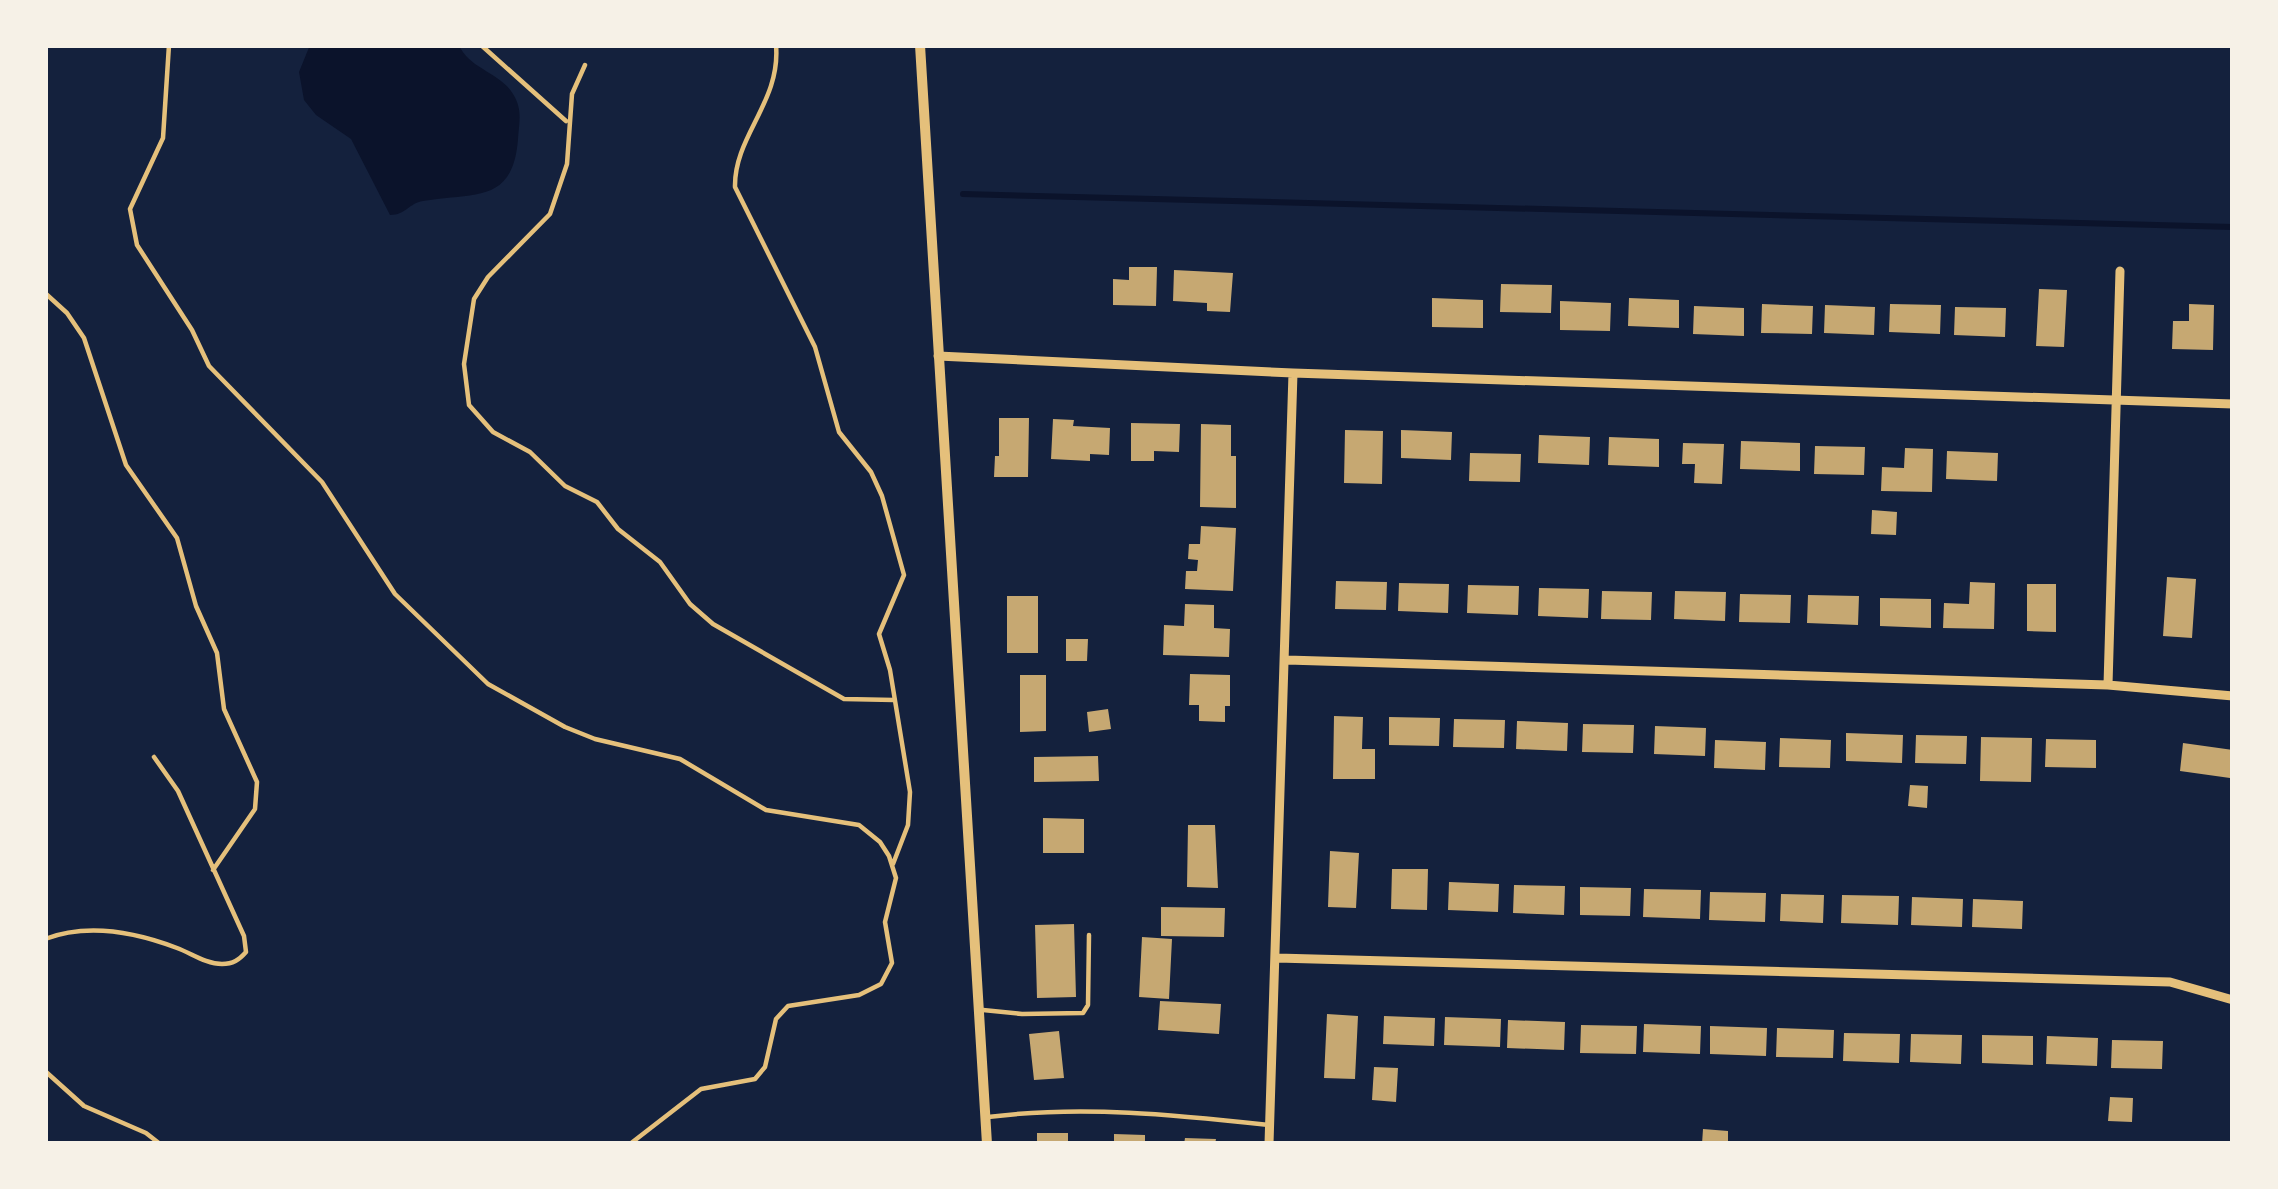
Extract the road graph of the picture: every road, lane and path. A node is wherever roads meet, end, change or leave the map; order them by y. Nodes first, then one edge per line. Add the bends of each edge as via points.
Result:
1 (169, 45) edge
2 (481, 45) edge
3 (776, 45) edge
4 (920, 45) edge
5 (585, 65) dead end
6 (569, 122) junction
7 (2120, 271) dead end
8 (45, 293) edge
9 (938, 356) junction
10 (1293, 374) junction
11 (2117, 399) junction
12 (2233, 404) edge
13 (1287, 660) junction
14 (2108, 685) junction
15 (2233, 696) edge
16 (894, 700) junction
17 (154, 757) dead end
18 (892, 864) junction
19 (213, 870) junction
20 (1089, 934) dead end
21 (45, 939) edge
22 (1277, 958) junction
23 (2233, 1000) edge
24 (979, 1009) junction
25 (45, 1071) edge
26 (985, 1117) junction
27 (1269, 1126) junction
28 (160, 1144) edge
29 (630, 1144) edge
30 (987, 1144) edge
31 (1268, 1144) edge

1 - 18 lane via 163,138 132,200 136,245 209,366 322,482 394,593 488,684 565,727 680,760 766,810 859,825
2 - 6 lane
3 - 16 lane via 776,76 736,187 820,358 839,432 878,484 901,554 902,585 879,634
4 - 9 street
5 - 6 lane
6 - 16 lane via 564,180 550,214 474,299 463,381 474,413 597,502 713,624 844,699
7 - 11 street
8 - 19 lane via 84,338 126,465 177,538 217,652 224,709 257,782 255,809
9 - 10 street
9 - 24 street
10 - 11 street
10 - 13 street
11 - 12 street
11 - 14 street
13 - 14 street
13 - 22 street
14 - 15 street
16 - 18 lane via 910,810
17 - 19 lane
18 - 29 lane via 885,922 892,963 877,989 788,1006 755,1079 701,1089
19 - 21 lane via 248,945 237,962 219,964 117,932
20 - 24 lane via 1083,1012
22 - 23 street via 2170,982
22 - 27 street
24 - 26 street
25 - 28 lane via 84,1106
26 - 27 lane via 1064,1111
26 - 30 street
27 - 31 street

